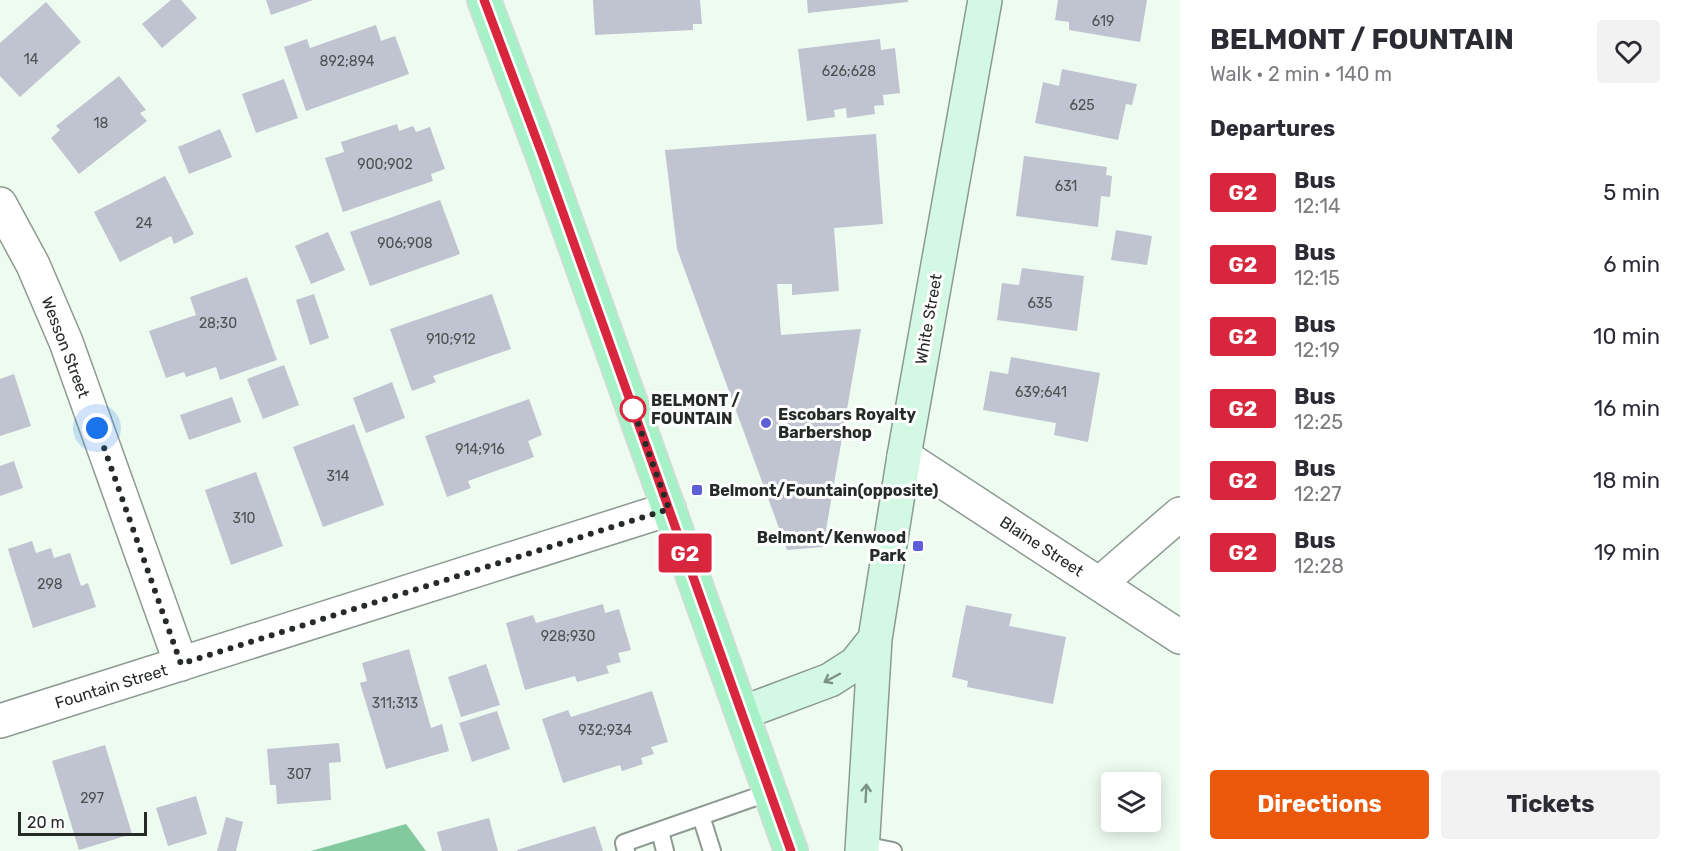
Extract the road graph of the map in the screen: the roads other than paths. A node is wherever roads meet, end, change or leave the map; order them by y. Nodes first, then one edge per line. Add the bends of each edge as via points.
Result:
1 (484, 0) edge
2 (985, 0) edge
3 (0, 204) edge
4 (904, 456) junction
5 (669, 509) junction
6 (1180, 514) edge
7 (1099, 584) junction
8 (1180, 637) edge
9 (875, 639) junction
10 (181, 664) junction
11 (742, 713) junction
12 (0, 721) edge
13 (770, 792) junction
14 (701, 816) junction
15 (660, 831) junction
16 (873, 849) edge
17 (626, 851) edge
18 (665, 851) edge
19 (712, 851) edge
20 (791, 851) edge

1 - 5 main road
2 - 4 main road, White Street
3 - 10 street, Wesson Street via 33,265 66,342
4 - 7 street, Blaine Street
4 - 9 main road, White Street
5 - 10 street, Fountain Street
5 - 11 main road
6 - 7 street
7 - 8 street, Blaine Street
9 -> 11 main road, White Street via 855,664 830,680
16 -> 9 main road, White Street
10 - 12 street, Fountain Street
11 - 13 main road
13 - 14 lane
13 - 20 main road
14 - 15 lane
14 - 19 lane
15 - 17 lane via 624,843
15 - 18 lane

